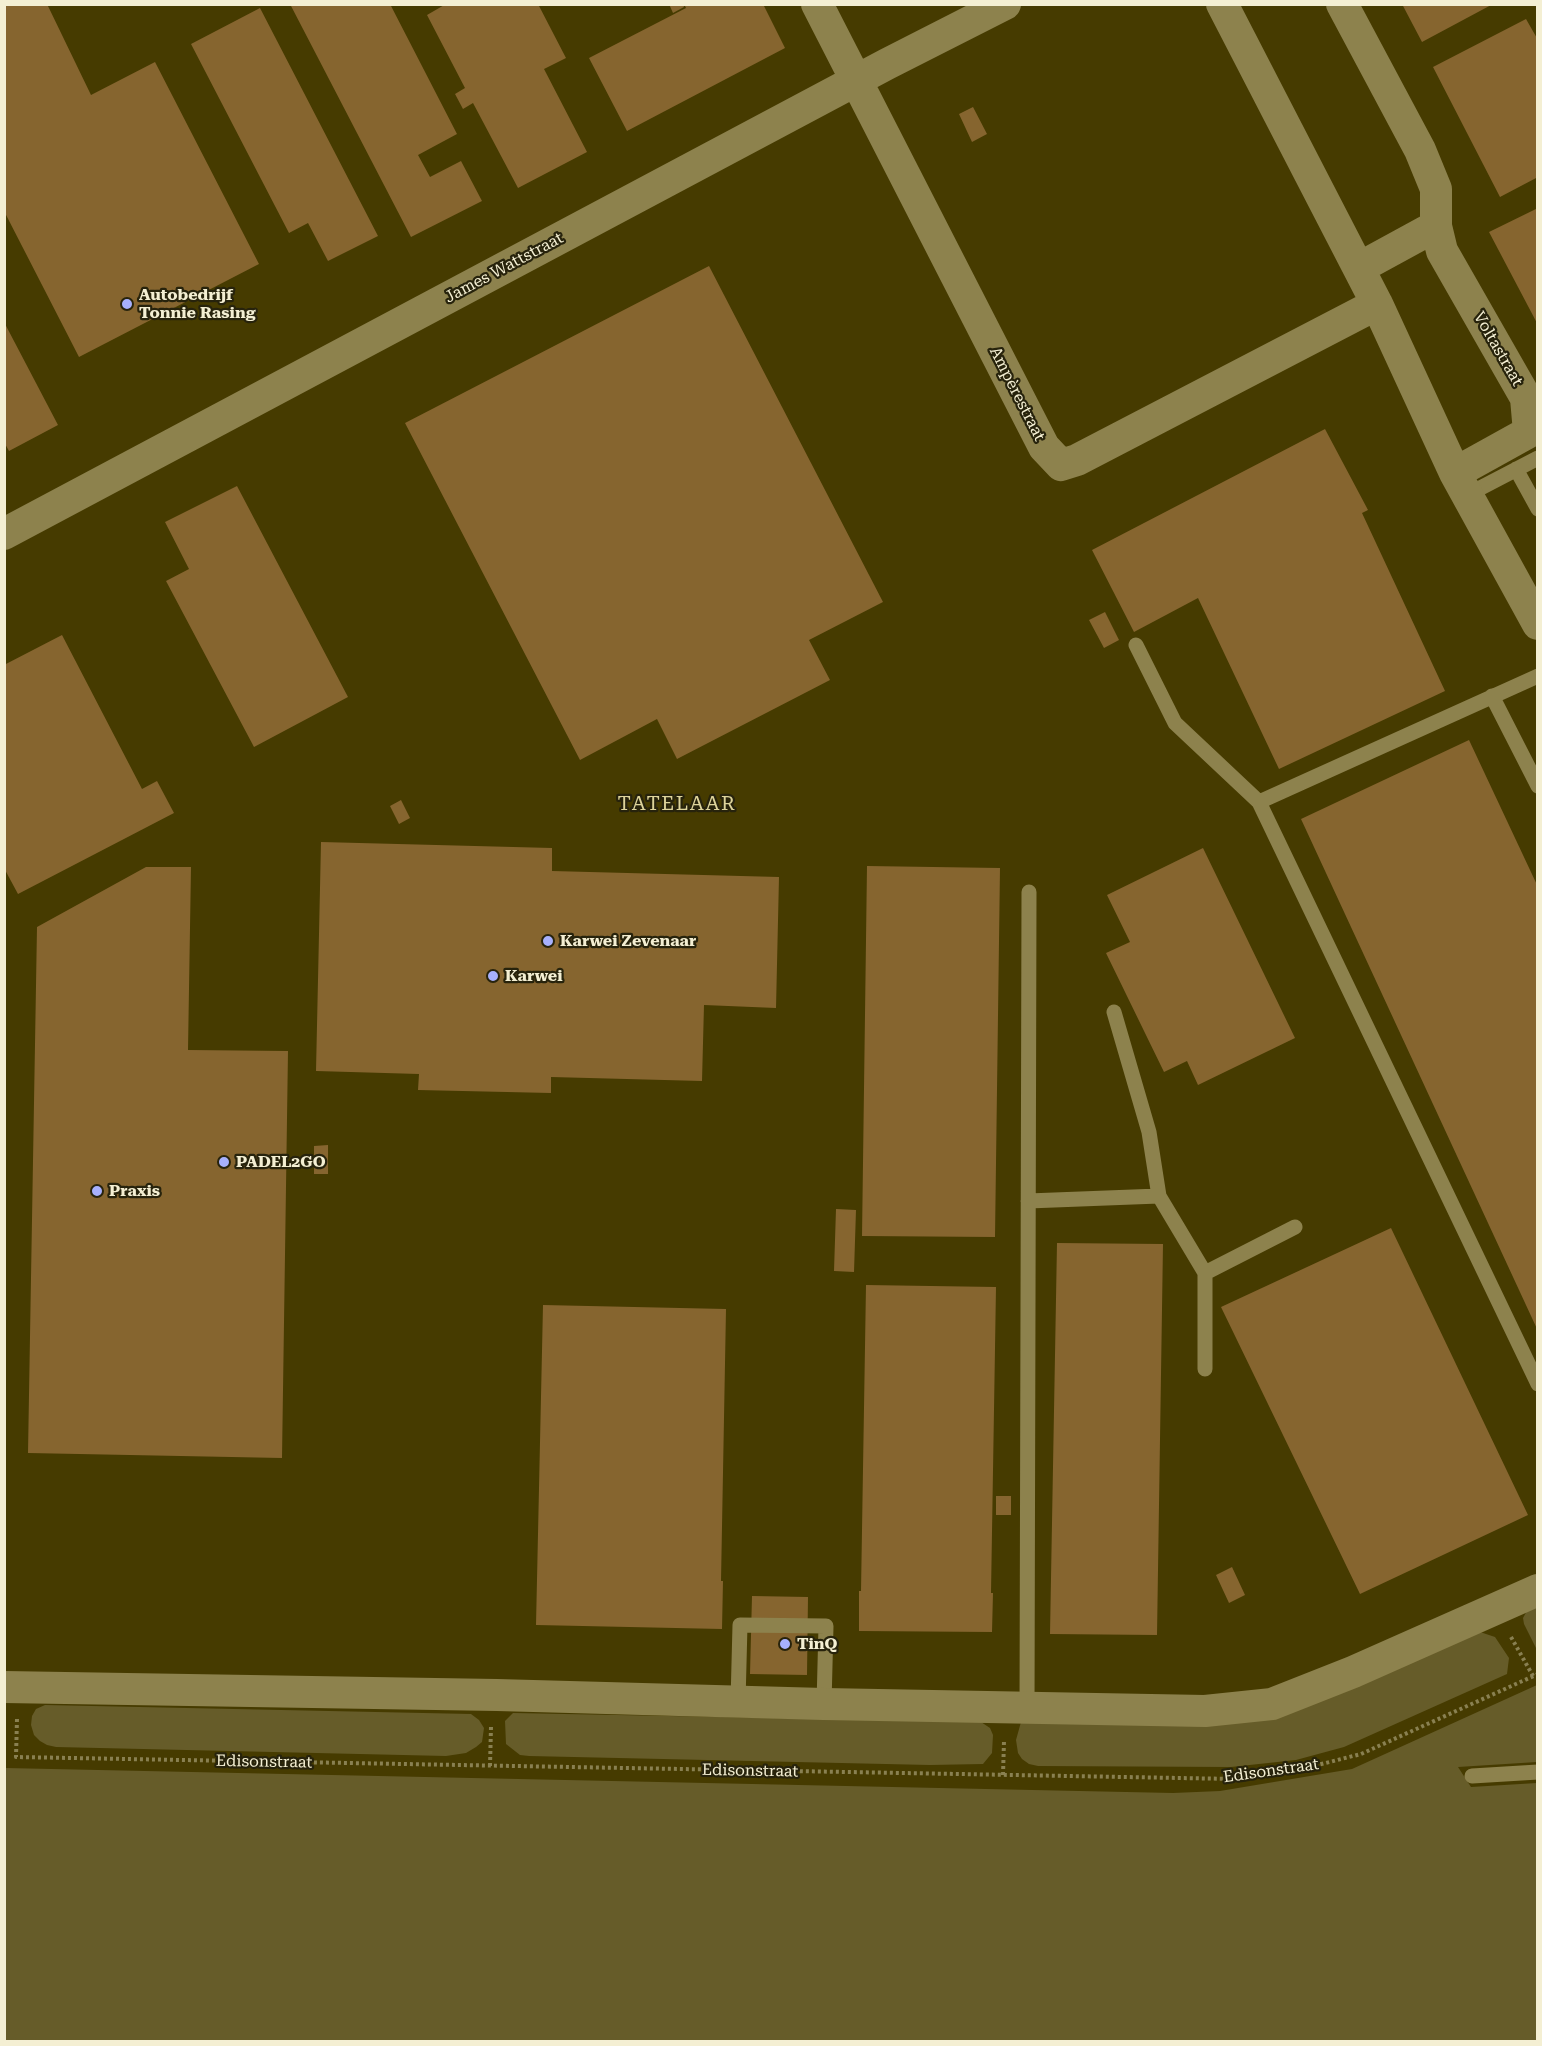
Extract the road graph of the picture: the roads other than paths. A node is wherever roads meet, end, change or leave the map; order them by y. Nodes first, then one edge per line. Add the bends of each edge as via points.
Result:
1 (817, 4) edge
2 (1005, 4) edge
3 (1222, 4) edge
4 (1342, 4) edge
5 (856, 81) junction
6 (1436, 226) junction
7 (1359, 268) junction
8 (1377, 304) junction
9 (1538, 458) edge
10 (1516, 469) junction
11 (1461, 484) junction
12 (1538, 509) edge
13 (4, 534) edge
14 (1538, 624) edge
15 (1136, 645) dead end
16 (1538, 676) edge
17 (1492, 696) junction
18 (1538, 786) edge
19 (1259, 802) junction
20 (1029, 892) dead end
21 (1114, 1012) dead end
22 (1159, 1196) junction
23 (1028, 1201) junction
24 (1295, 1227) dead end
25 (1205, 1273) junction
26 (1205, 1369) dead end
27 (1538, 1384) edge
28 (1538, 1590) edge
29 (11, 1698) edge
30 (738, 1702) junction
31 (824, 1704) junction
32 (1027, 1708) junction
33 (1538, 1772) edge
34 (1472, 1776) dead end

1 - 5 street, Ampèrestraat
2 - 5 street, James Wattstraat
3 - 7 street
4 - 6 street, Voltastraat via 1420,150 1436,189
5 - 8 street, Ampèrestraat via 1044,447 1061,465
5 - 13 street, James Wattstraat
6 - 7 street
6 - 11 street, Voltastraat via 1442,251 1526,398 1529,432
7 - 8 street
8 - 11 street
9 - 10 lane
10 - 11 lane
10 - 12 lane
11 - 14 street
15 - 19 lane via 1174,723
16 - 17 lane
17 - 18 lane
17 - 19 lane
19 - 27 lane
20 - 23 lane
21 - 22 lane via 1149,1132
22 - 23 lane
22 - 25 lane
23 - 32 lane
24 - 25 lane
25 - 26 lane
28 - 32 street via 1272,1704 1205,1711
29 - 30 street via 497,1695
30 - 31 street
30 - 31 lane via 740,1625 826,1626
31 - 32 street
33 - 34 lane

